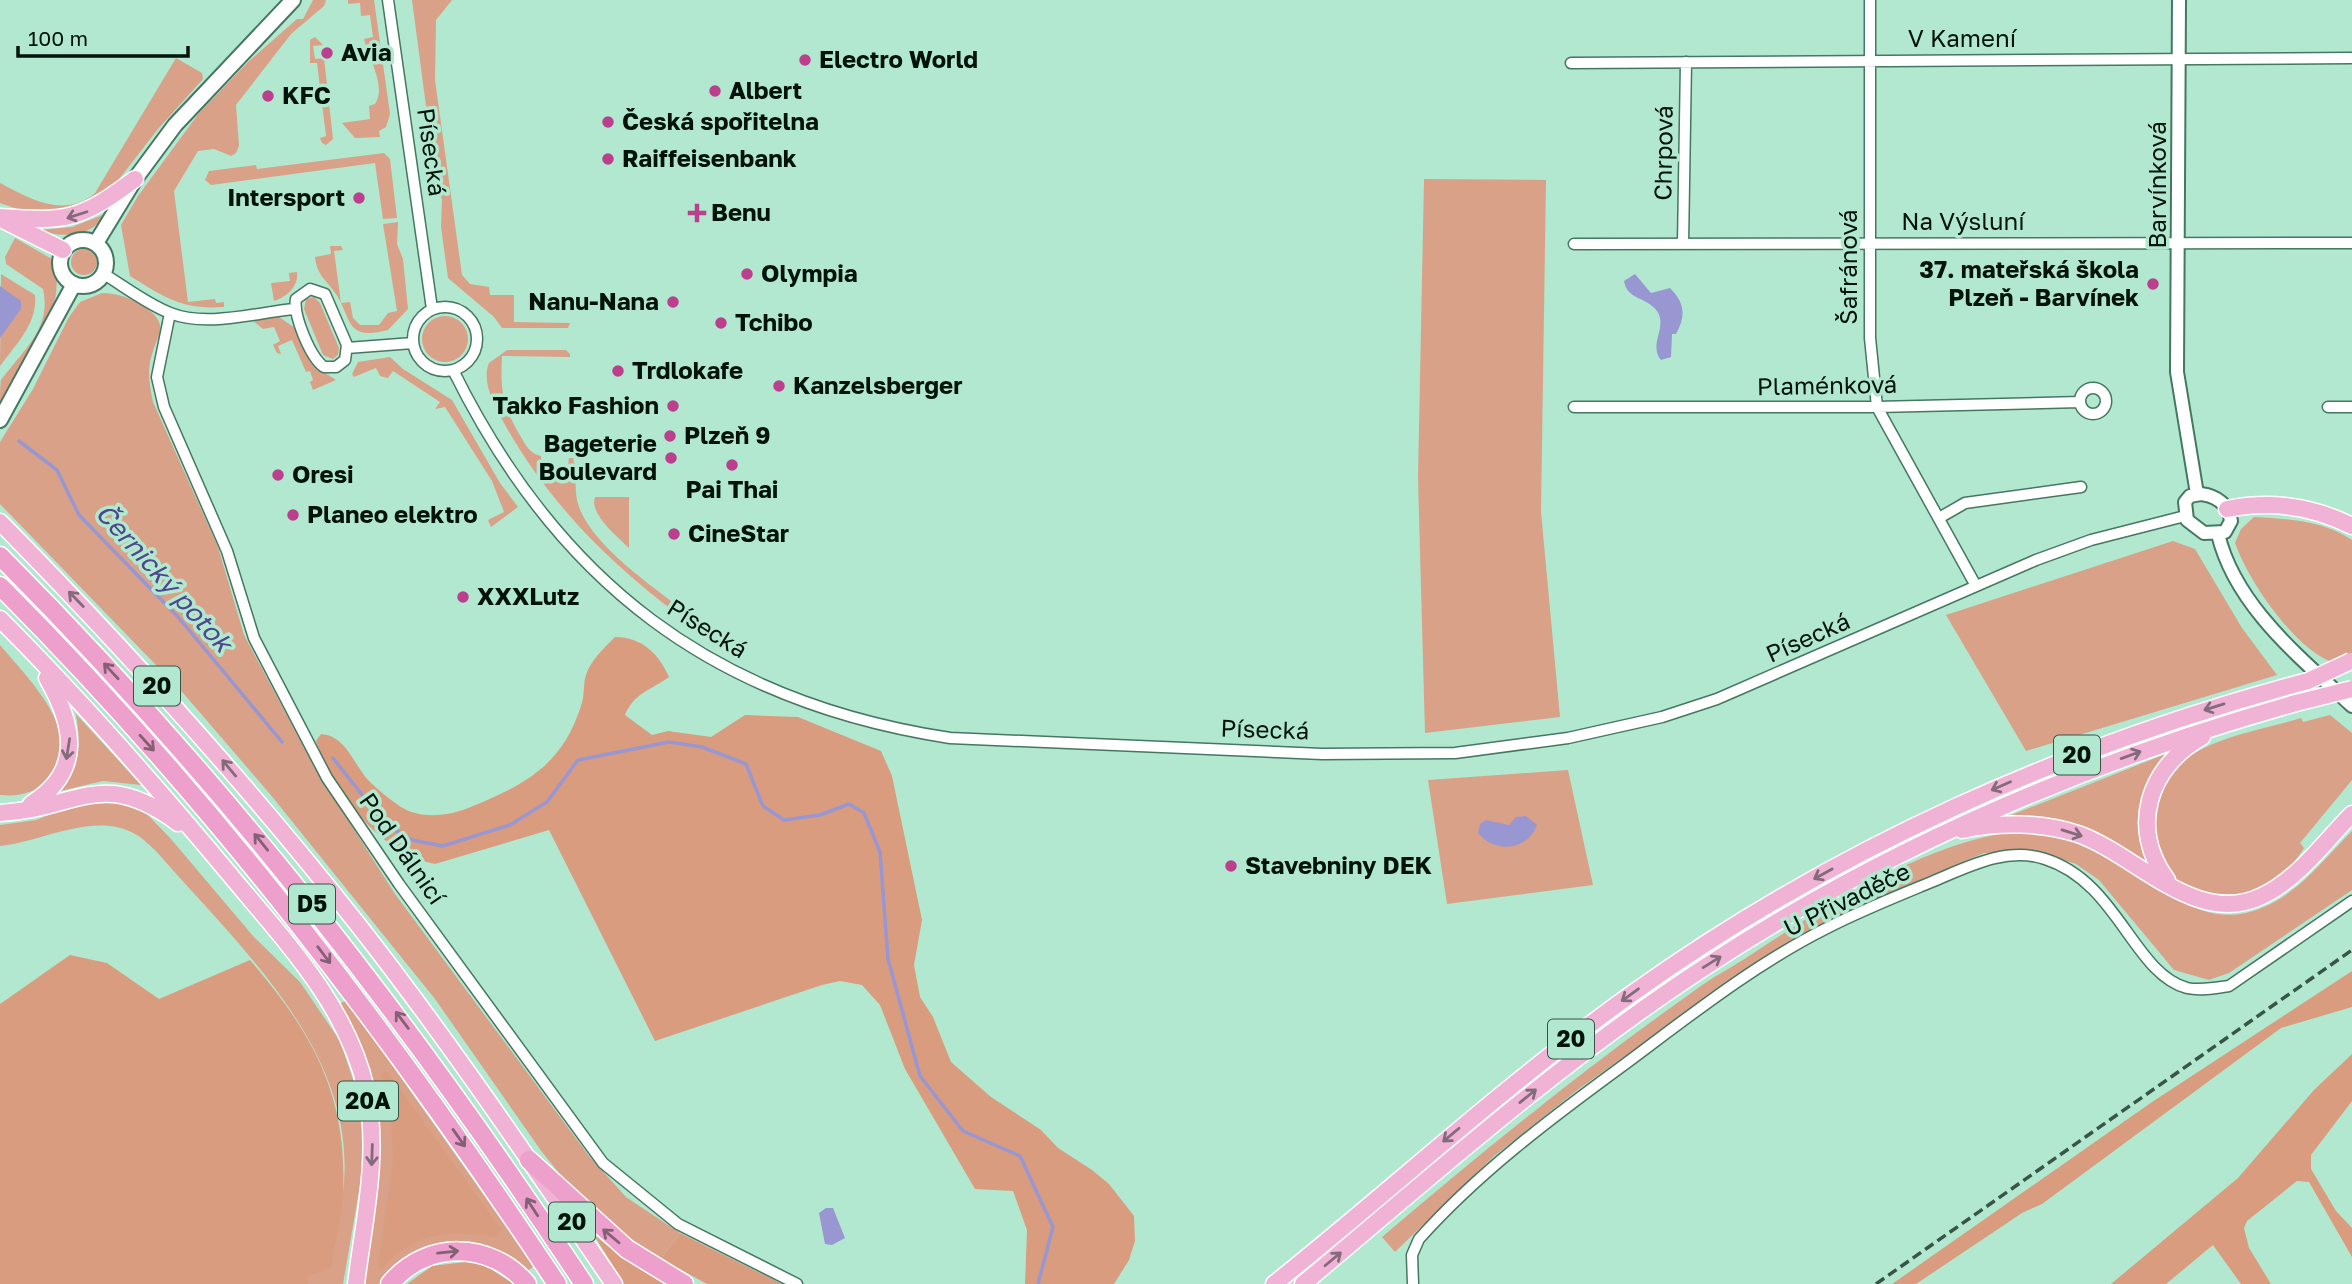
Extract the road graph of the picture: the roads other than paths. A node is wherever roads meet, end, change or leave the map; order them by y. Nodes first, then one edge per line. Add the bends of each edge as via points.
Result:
1 (293, 0) edge
2 (388, 0) edge
3 (1870, 0) edge
4 (2179, 0) edge
5 (2352, 58) edge
6 (2180, 59) junction
7 (1869, 61) junction
8 (1686, 62) junction
9 (1572, 63) dead end
10 (135, 179) junction
11 (0, 218) edge
12 (2180, 242) junction
13 (96, 243) junction
14 (1871, 243) junction
15 (2352, 243) edge
16 (1574, 244) dead end
17 (1684, 244) junction
18 (63, 250) junction
19 (104, 274) junction
20 (74, 284) junction
21 (296, 309) junction
22 (432, 309) junction
23 (170, 313) junction
24 (413, 343) junction
25 (347, 348) junction
26 (453, 370) junction
27 (2080, 402) dead end
28 (1574, 407) dead end
29 (1877, 407) junction
30 (2328, 407) dead end
31 (2352, 407) edge
32 (0, 420) edge
33 (2081, 487) dead end
34 (2197, 494) junction
35 (2227, 509) junction
36 (2185, 516) junction
37 (1939, 518) junction
38 (0, 522) edge
39 (2352, 526) edge
40 (2218, 534) junction
41 (0, 556) edge
42 (0, 586) edge
43 (1976, 586) junction
44 (0, 618) edge
45 (24, 644) junction
46 (2352, 663) edge
47 (2352, 689) edge
48 (2352, 706) edge
49 (2226, 723) junction
50 (18, 811) junction
51 (0, 813) edge
52 (2352, 814) edge
53 (1932, 837) junction
54 (200, 839) junction
55 (2174, 887) junction
56 (2352, 901) edge
57 (529, 1160) junction
58 (356, 1284) edge
59 (390, 1284) edge
60 (527, 1284) edge
61 (557, 1284) edge
62 (583, 1284) edge
63 (614, 1284) edge
64 (684, 1284) edge
65 (797, 1284) edge
66 (1273, 1284) edge
67 (1303, 1284) edge
68 (1413, 1284) edge

1 - 10 main road via 175,125
2 - 22 street, Písecká
3 - 7 street, Šafránová
4 - 6 street, Barvínková
5 - 6 street, V Kamení
6 - 7 street, V Kamení
6 - 12 street, Barvínková
7 - 8 street, V Kamení
7 - 14 street, Šafránová
8 - 9 street, V Kamení
8 - 17 street, Chrpová
10 -> 11 highway via 79,215 48,221
10 - 13 main road
11 - 18 highway
12 - 14 street, Na Výsluní
12 - 15 street, Na Výsluní
12 - 34 street, Barvínková via 2177,372
13 - 18 main road via 75,241
13 - 19 main road via 107,260
14 - 17 street, Na Výsluní
14 - 29 street, Šafránová via 1870,338
16 - 17 street, Na Výsluní
18 - 20 main road via 62,273
19 - 20 main road via 94,284
19 - 23 street
20 - 32 main road
21 - 23 street via 215,318
21 - 25 street via 319,363 330,368 341,364
21 - 25 street via 296,299 305,290 325,294
22 - 24 street via 417,323
22 - 26 street via 452,307 475,328 470,359
23 - 65 street, Pod Dálnicí via 156,377 164,407 227,551 254,638 327,778 603,1163 678,1224
24 - 25 street
24 - 26 street via 429,367
26 - 43 street, Písecká via 514,477 587,566 632,607 719,664 820,710 885,729 950,738 1386,755 1511,748 1662,717 1717,699
27 - 29 street, Plaménková
28 - 29 street, Plaménková
29 - 37 street, Šafránová
30 - 31 street
33 - 37 street via 1965,503
34 - 35 street via 2214,497
34 - 36 street via 2185,501
35 - 39 highway via 2298,507
35 - 40 street via 2231,524
36 - 40 street via 2200,531
36 - 43 street, Písecká via 2091,540
37 - 43 street, Šafránová
57 -> 38 highway, 20 via 429,1017 304,857 172,702
40 - 48 street via 2232,570 2276,634
62 -> 41 highway, D5 via 508,1169 318,912 183,750
42 -> 61 highway, D5 via 168,765 300,922 388,1038
44 - 45 highway, 20A
45 -> 50 highway via 64,708 70,738 59,777 45,794
45 - 54 highway, 20A
46 -> 66 highway, 20, bridge via 2308,681 2143,730 2024,776 1883,842 1767,906 1579,1033
47 - 49 highway, 20, bridge
53 -> 49 highway, 20 via 2088,770
49 - 55 highway via 2176,755 2148,802 2146,831 2151,851
50 - 51 highway
50 - 54 highway via 83,795 117,793 151,805
52 - 55 highway via 2288,878 2262,897 2217,904
53 -> 55 highway via 1996,825 2062,830 2106,846
67 -> 53 highway, 20 via 1531,1094 1646,1007 1775,923
54 -> 58 highway, 20A via 327,999 360,1068 372,1122 372,1162
56 - 68 street, U Přivaděče via 2229,986 2208,989 2188,988 2167,979 2100,893 2084,878 2035,855 1997,856 1894,897 1825,929 1713,999 1507,1155 1419,1239 1412,1255
57 - 63 highway, 20
64 -> 57 highway via 626,1249
59 -> 60 highway via 413,1263 453,1251 491,1257

